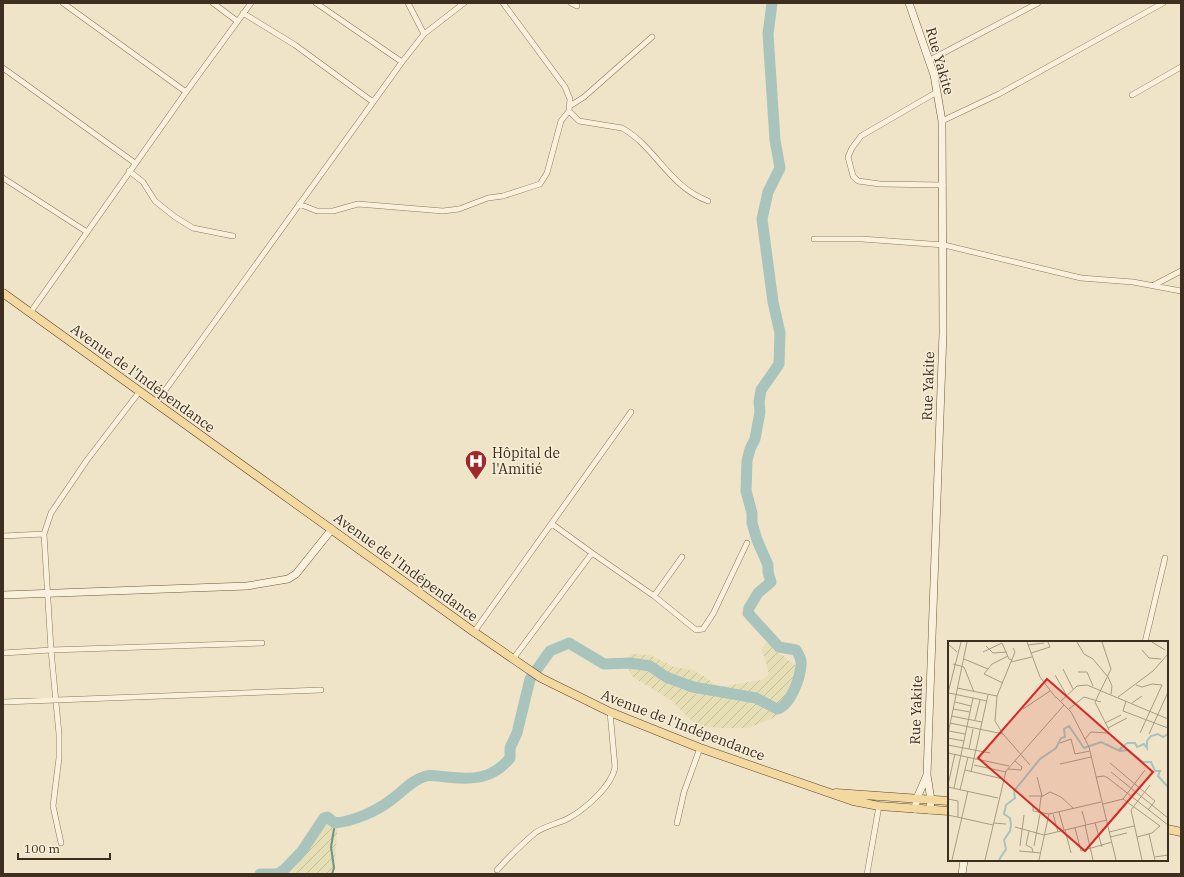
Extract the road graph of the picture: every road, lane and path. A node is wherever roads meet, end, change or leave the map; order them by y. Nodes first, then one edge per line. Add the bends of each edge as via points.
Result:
1 (63, 3) edge
2 (213, 3) edge
3 (251, 3) edge
4 (316, 3) edge
5 (408, 3) edge
6 (464, 3) edge
7 (502, 3) edge
8 (571, 3) edge
9 (1038, 3) edge
10 (1164, 3) edge
11 (911, 4) edge
12 (576, 6) dead end
13 (243, 13) junction
14 (237, 21) junction
15 (424, 34) junction
16 (652, 37) dead end
17 (930, 60) junction
18 (402, 62) junction
19 (1181, 67) edge
20 (3, 68) edge
21 (186, 92) junction
22 (937, 92) junction
23 (1132, 95) dead end
24 (373, 102) junction
25 (569, 108) junction
26 (942, 121) junction
27 (135, 163) junction
28 (129, 171) junction
29 (3, 178) edge
30 (944, 185) junction
31 (708, 201) dead end
32 (300, 204) junction
33 (87, 232) junction
34 (232, 236) dead end
35 (814, 239) dead end
36 (944, 245) junction
37 (1181, 271) edge
38 (1154, 286) junction
39 (1181, 291) edge
40 (3, 293) edge
41 (30, 313) junction
42 (140, 391) junction
43 (156, 403) junction
44 (631, 412) dead end
45 (552, 524) junction
46 (332, 529) junction
47 (44, 534) junction
48 (3, 536) edge
49 (747, 543) dead end
50 (592, 553) junction
51 (682, 557) dead end
52 (1164, 558) dead end
53 (48, 592) junction
54 (3, 595) edge
55 (654, 596) junction
56 (474, 632) junction
57 (1145, 641) edge
58 (262, 643) dead end
59 (51, 650) junction
60 (3, 653) edge
61 (513, 659) junction
62 (321, 690) dead end
63 (56, 700) junction
64 (3, 702) edge
65 (610, 712) junction
66 (700, 748) junction
67 (927, 775) junction
68 (831, 793) junction
69 (916, 798) junction
70 (931, 800) junction
71 (948, 801) edge
72 (879, 806) junction
73 (915, 809) junction
74 (930, 810) junction
75 (948, 811) edge
76 (677, 823) dead end
77 (1168, 829) edge
78 (1181, 832) edge
79 (61, 843) dead end
80 (964, 861) edge
81 (497, 870) dead end
82 (867, 874) edge
83 (962, 874) edge

1 - 21 street
2 - 14 street
3 - 13 street
4 - 18 street
5 - 15 street
6 - 15 street
7 - 25 street via 565,87
8 - 12 street
9 - 17 street
10 - 26 street via 999,94
11 - 17 main road, Rue Yakite
13 - 14 street
13 - 24 street via 295,44
14 - 21 street
15 - 18 street
16 - 25 street
17 - 22 main road, Rue Yakite
18 - 24 street
19 - 23 street
20 - 27 street
21 - 27 street
22 - 26 main road, Rue Yakite
22 - 30 street via 861,136 848,157 853,176 858,180 880,184
24 - 32 street
25 - 31 street via 579,121 628,131 674,180 694,196
25 - 32 street via 562,121 547,173 540,184 443,212 358,204 333,211 316,211
26 - 30 main road, Rue Yakite
27 - 28 street
28 - 33 street
28 - 34 street via 143,182 156,201 174,217 193,228
29 - 33 street
30 - 36 main road, Rue Yakite
32 - 43 street
33 - 41 street
35 - 36 street via 862,239
36 - 38 street via 1081,278
36 - 67 main road, Rue Yakite
37 - 38 street
38 - 39 street
40 - 41 main road, Avenue de l'Indépendance
41 - 42 main road, Avenue de l'Indépendance
42 - 43 main road, Avenue de l'Indépendance
42 - 47 street via 87,460 51,513
43 - 46 main road, Avenue de l'Indépendance
44 - 45 street
45 - 50 street
45 - 56 street
46 - 53 main road via 296,574 280,581 247,586
46 - 56 main road, Avenue de l'Indépendance
47 - 48 street
47 - 53 street
49 - 55 street via 713,614 702,629 696,630
50 - 55 street
50 - 61 street
51 - 55 street
52 - 57 street
53 - 54 main road
53 - 59 street
56 - 61 main road, Avenue de l'Indépendance
58 - 59 street
59 - 60 street
59 - 63 street
61 - 65 main road, Avenue de l'Indépendance via 541,678
62 - 63 street
63 - 64 street
63 - 79 street via 59,758 53,806
65 - 66 main road, Avenue de l'Indépendance
65 - 81 street via 615,767 609,782 594,799 569,818 535,833
66 - 68 main road, Avenue de l'Indépendance
66 - 76 street via 684,792
67 - 69 main road, Rue Yakite
67 - 70 main road, Rue Yakite
68 - 69 main road, Avenue de l'Indépendance via 853,792
68 - 72 main road, Avenue de l'Indépendance
69 - 70 main road, Avenue de l'Indépendance
69 - 73 main road, Rue Yakite
70 - 71 main road, Avenue de l'Indépendance
70 - 74 main road, Rue Yakite
72 - 73 main road, Avenue de l'Indépendance
72 - 82 street
73 - 74 main road, Avenue de l'Indépendance
74 - 75 main road, Avenue de l'Indépendance
77 - 78 main road
80 - 83 main road

